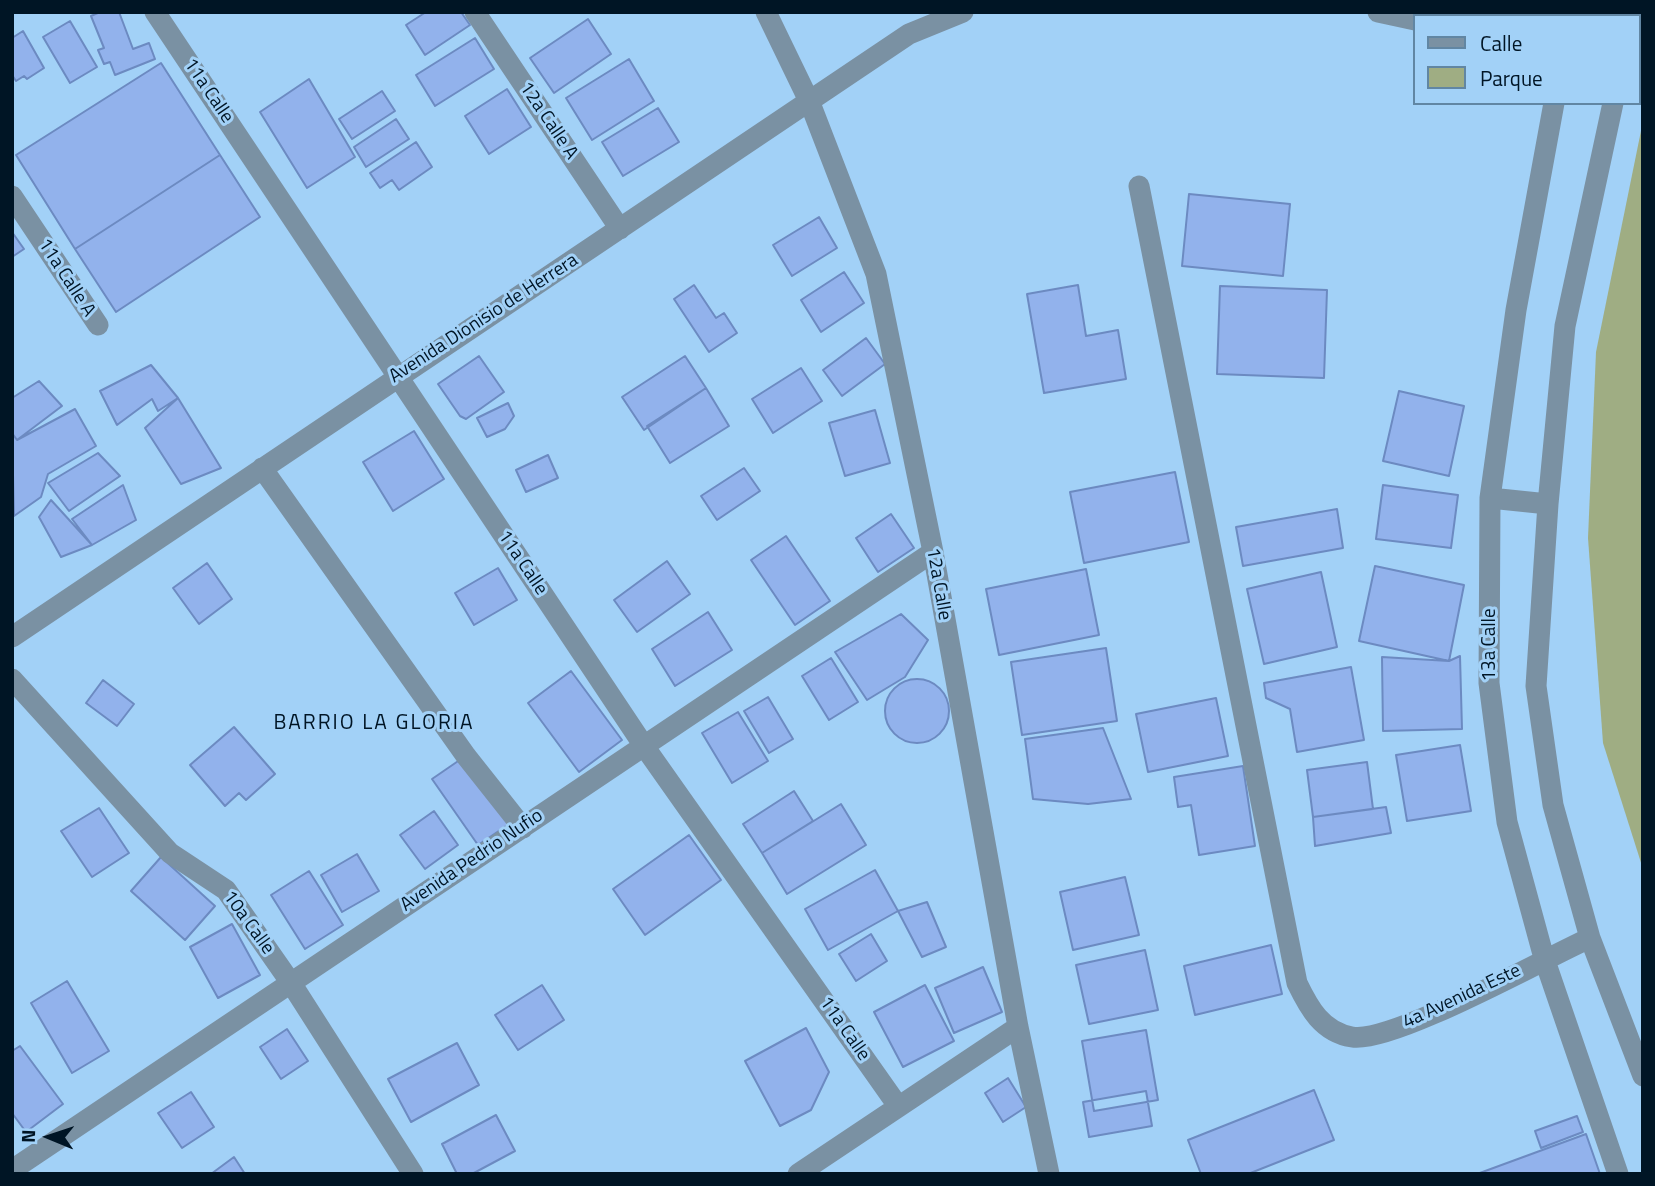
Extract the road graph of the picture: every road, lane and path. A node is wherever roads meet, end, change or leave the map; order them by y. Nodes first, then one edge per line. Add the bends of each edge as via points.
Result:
1 (155, 12) edge
2 (475, 12) edge
3 (766, 12) edge
4 (963, 12) edge
5 (1378, 12) edge
6 (1414, 20) edge
7 (810, 103) junction
8 (1554, 105) edge
9 (1613, 105) edge
10 (1139, 186) dead end
11 (12, 196) edge
12 (620, 229) junction
13 (98, 325) dead end
14 (398, 375) junction
15 (262, 468) junction
16 (1490, 498) junction
17 (1548, 504) junction
18 (933, 552) junction
19 (12, 637) edge
20 (12, 678) edge
21 (644, 746) junction
22 (523, 828) junction
23 (1590, 938) junction
24 (1544, 958) junction
25 (291, 983) junction
26 (1018, 1027) junction
27 (1643, 1076) edge
28 (898, 1107) junction
29 (12, 1170) edge
30 (413, 1174) edge
31 (798, 1174) edge
32 (1049, 1174) edge
33 (1618, 1174) edge

1 - 14 street, 11a Calle
2 - 12 street, 12a Calle A
3 - 7 street, 12a Calle
4 - 7 street, Avenida Dionisio de Herrera via 909,34
5 - 6 street
7 - 12 street, Avenida Dionisio de Herrera
7 - 18 street, 12a Calle via 876,274
8 - 16 street, 13a Calle via 1516,310
9 - 17 street via 1565,326
10 - 24 street, 4a Avenida Este via 1297,983 1310,1010 1330,1030 1354,1038 1382,1034 1472,996
11 - 13 street, 11a Calle A
12 - 14 street, Avenida Dionisio de Herrera
14 - 15 street, Avenida Dionisio de Herrera
14 - 21 street, 11a Calle
15 - 19 street, Avenida Dionisio de Herrera
15 - 22 street
16 - 17 street
16 - 24 street, 13a Calle via 1489,683 1507,822
17 - 23 street via 1536,686 1553,806
18 - 21 street, Avenida Pedrio Nufio
18 - 26 street, 12a Calle
20 - 25 street, 10a Calle via 170,853 226,890
21 - 22 street, Avenida Pedrio Nufio
21 - 28 street, 11a Calle
22 - 25 street, Avenida Pedrio Nufio
23 - 24 street, 4a Avenida Este
23 - 27 street
24 - 33 street, 13a Calle
25 - 29 street, Avenida Pedrio Nufio
25 - 30 street, 10a Calle
26 - 28 street
26 - 32 street, 12a Calle
28 - 31 street

